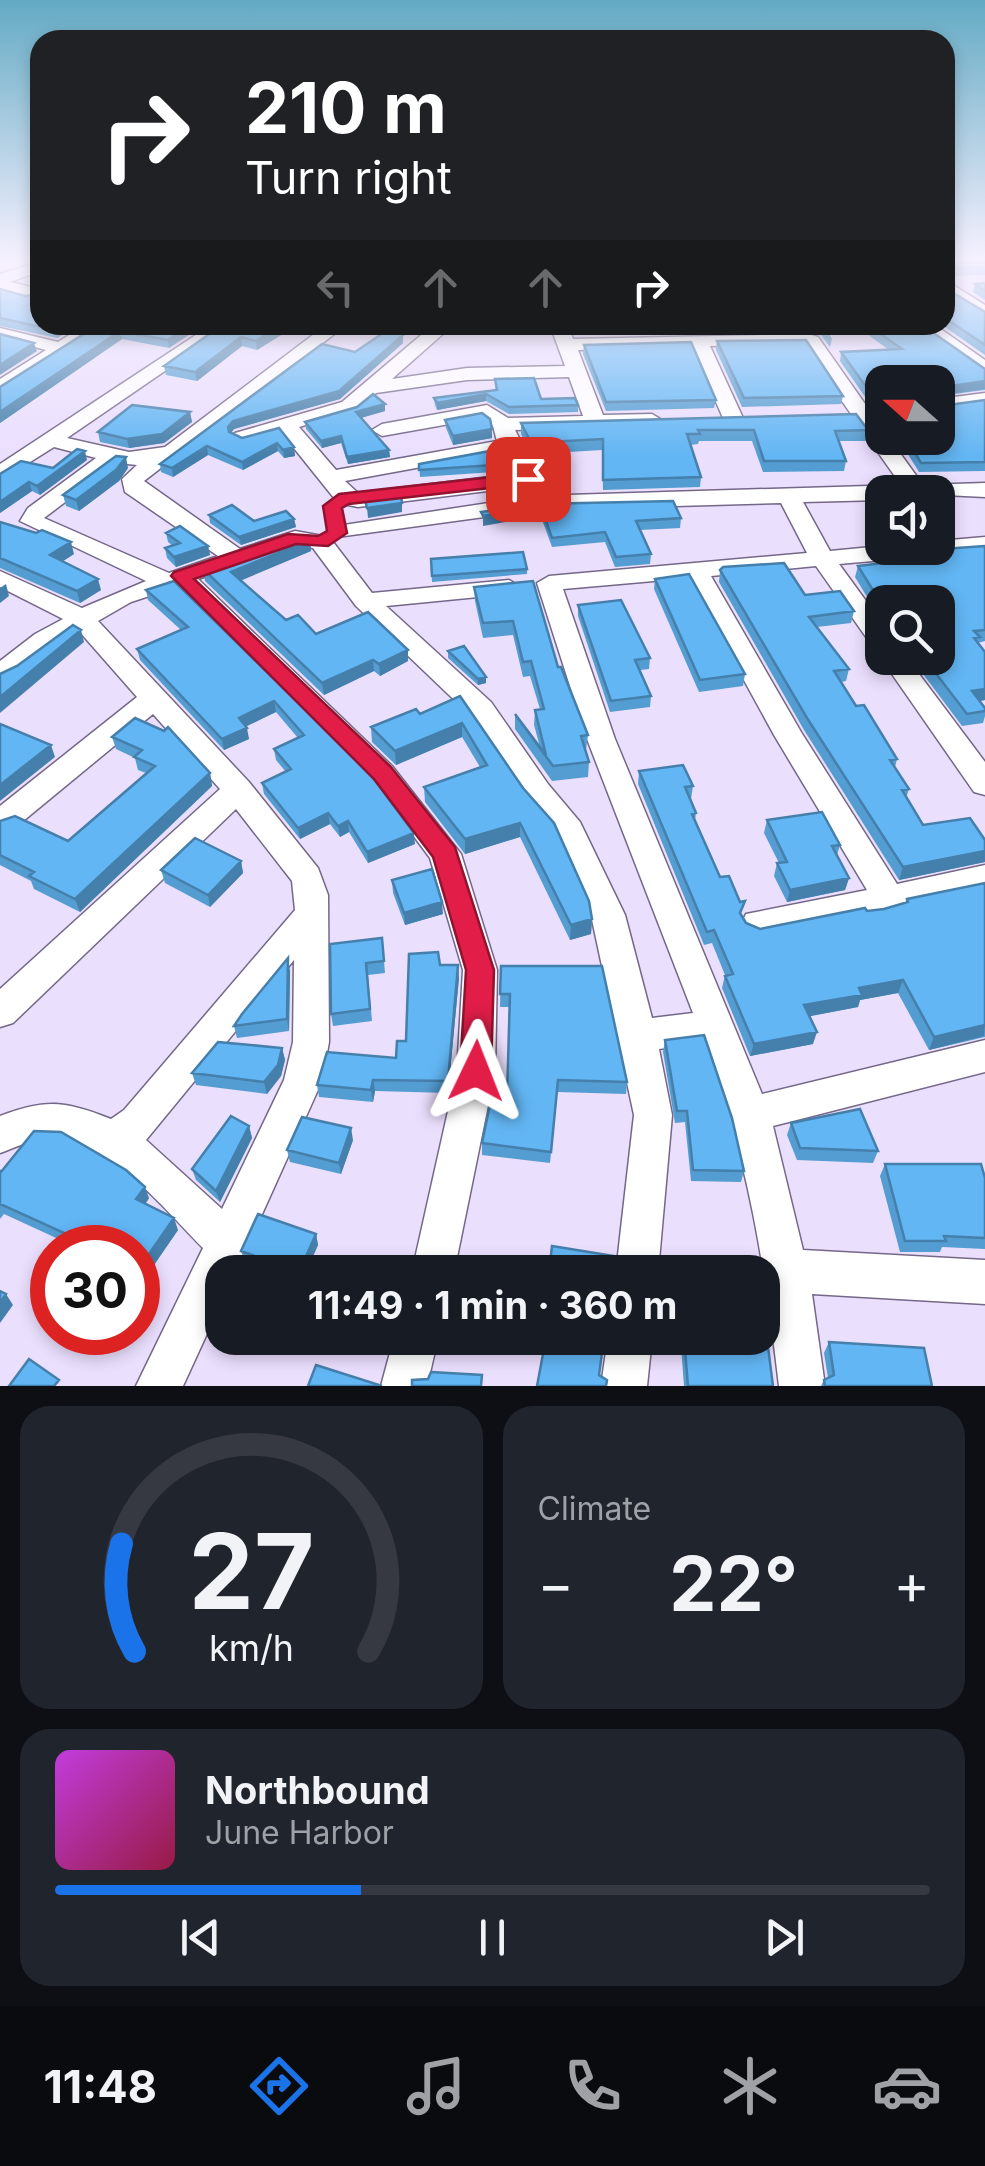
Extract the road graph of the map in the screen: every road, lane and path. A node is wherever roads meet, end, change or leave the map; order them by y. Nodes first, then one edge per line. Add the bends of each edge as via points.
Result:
1 (0, 333) edge
2 (81, 335) edge
3 (208, 335) edge
4 (323, 335) edge
5 (432, 335) edge
6 (564, 335) edge
7 (937, 335) edge
8 (699, 341) junction
9 (567, 345) junction
10 (60, 348) junction
11 (985, 370) edge
12 (577, 371) junction
13 (2, 386) edge
14 (371, 388) junction
15 (985, 399) edge
16 (955, 403) edge
17 (349, 406) junction
18 (863, 414) edge
19 (733, 418) edge
20 (674, 419) edge
21 (594, 421) junction
22 (287, 426) junction
23 (382, 430) junction
24 (506, 434) junction
25 (242, 438) edge
26 (54, 441) junction
27 (114, 455) junction
28 (156, 459) junction
29 (408, 464) junction
30 (0, 474) edge
31 (904, 475) edge
32 (331, 477) junction
33 (985, 490) edge
34 (955, 491) edge
35 (865, 494) edge
36 (788, 496) junction
37 (346, 498) junction
38 (329, 538) junction
39 (979, 552) edge
40 (237, 558) junction
41 (822, 558) junction
42 (696, 569) junction
43 (0, 578) edge
44 (174, 579) junction
45 (550, 582) junction
46 (365, 601) junction
47 (80, 617) junction
48 (865, 618) edge
49 (0, 675) edge
50 (906, 675) edge
51 (154, 698) junction
52 (985, 784) edge
53 (238, 790) junction
54 (0, 823) edge
55 (985, 878) edge
56 (889, 899) junction
57 (312, 914) junction
58 (758, 924) edge
59 (0, 1012) edge
60 (716, 1026) junction
61 (638, 1035) junction
62 (985, 1056) edge
63 (751, 1114) junction
64 (0, 1136) edge
65 (114, 1139) junction
66 (228, 1243) junction
67 (436, 1255) edge
68 (639, 1255) edge
69 (787, 1270) junction
70 (985, 1282) edge
71 (412, 1355) edge
72 (628, 1355) edge
73 (159, 1386) edge
74 (404, 1386) edge
75 (624, 1386) edge
76 (802, 1386) edge

1 - 10 street
2 - 10 street
3 - 26 street
4 - 28 street
5 - 14 street
6 - 9 street
7 - 11 street
8 - 9 street
8 - 18 street via 812,341
8 - 19 street
9 - 12 street
10 - 13 street
12 - 14 street via 468,374
12 - 21 street
14 - 17 street
15 - 16 street
17 - 22 street
17 - 23 street
18 - 31 street
20 - 21 street
21 - 24 street
22 - 25 street
22 - 32 street
23 - 24 street via 487,411
23 - 29 street
24 - 29 street
24 - 37 street via 528,479
26 - 27 street
26 - 30 street
27 - 28 street
27 - 44 street via 31,521
28 - 40 street via 132,479 132,487
29 - 32 street
32 - 37 street
33 - 34 street
35 - 36 street
36 - 38 street via 535,503
36 - 41 street
37 - 38 street via 332,506
38 - 40 street via 294,538
38 - 46 street
39 - 41 street
40 - 44 street
41 - 42 street
41 - 48 street
42 - 45 street
42 - 56 street
43 - 47 street
44 - 47 street
44 - 67 street via 382,773 445,854 480,970 476,1071
45 - 46 street
45 - 60 street via 600,740
46 - 61 street via 482,710 569,830 608,916
47 - 49 street
47 - 51 street
50 - 52 street
51 - 53 street
51 - 54 street
53 - 57 street via 300,864
53 - 59 street
55 - 56 street
56 - 58 street
57 - 65 street via 138,1122
57 - 66 street via 311,1042 303,1080
60 - 61 street
60 - 63 street
61 - 68 street via 652,1130
62 - 63 street
63 - 69 street
64 - 65 street via 56,1119
65 - 66 street
66 - 73 street
69 - 70 street
69 - 76 street
71 - 74 street
72 - 75 street

